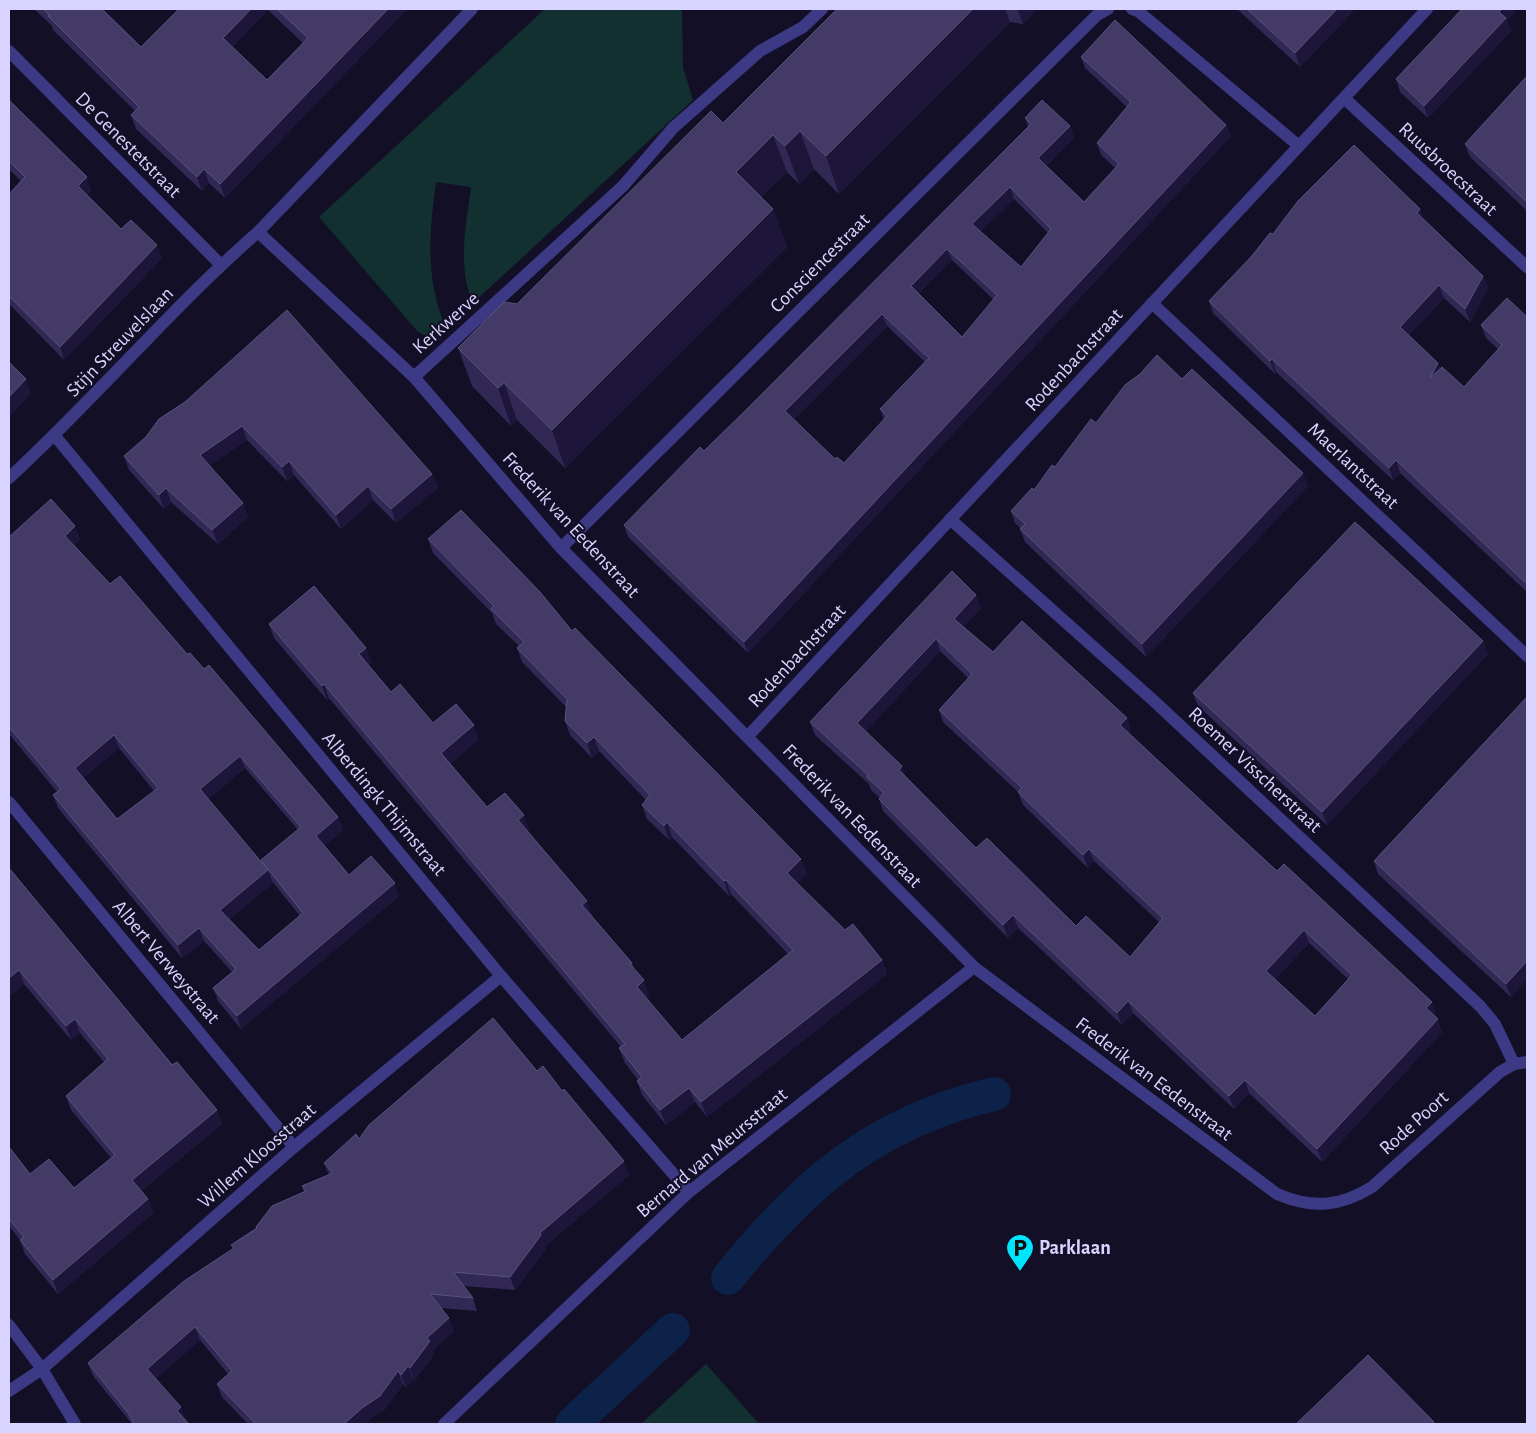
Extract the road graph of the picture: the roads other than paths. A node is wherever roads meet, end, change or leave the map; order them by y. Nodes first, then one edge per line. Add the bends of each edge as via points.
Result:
1 (472, 9) edge
2 (822, 9) edge
3 (1108, 9) edge
4 (1132, 9) edge
5 (1427, 9) edge
6 (9, 51) edge
7 (1344, 98) junction
8 (1299, 146) junction
9 (258, 232) junction
10 (221, 264) junction
11 (1527, 267) edge
12 (1152, 303) junction
13 (414, 377) junction
14 (55, 436) junction
15 (9, 478) edge
16 (950, 519) junction
17 (560, 548) junction
18 (1527, 656) edge
19 (748, 736) junction
20 (9, 802) edge
21 (974, 967) junction
22 (501, 976) junction
23 (1524, 1062) edge
24 (294, 1147) junction
25 (689, 1192) junction
26 (1323, 1204) joint
27 (9, 1325) edge
28 (42, 1369) junction
29 (9, 1391) edge
30 (75, 1424) edge
31 (444, 1424) edge

1 - 9 street
2 - 13 street, Kerkwerve via 803,27 760,51 673,128 623,186
3 - 17 street, Consciencestraat via 1090,22
4 - 8 street
5 - 7 street, Rodenbachstraat
6 - 10 street, De Genestetstraat
7 - 8 street, Rodenbachstraat
7 - 11 street, Ruusbroecstraat
8 - 12 street, Rodenbachstraat
9 - 10 street, Stijn Streuvelslaan
9 - 13 street, Kerkwerve
10 - 14 street, Stijn Streuvelslaan
12 - 16 street, Rodenbachstraat
12 - 18 street, Maerlantstraat
13 - 17 street, Frederik van Eedenstraat
14 - 15 street, Stijn Streuvelslaan
14 - 22 street, Alberdingk Thijmstraat
16 - 19 street, Rodenbachstraat
16 - 23 street, Roemer Visscherstraat via 1154,701 1480,1006
17 - 19 street, Frederik van Eedenstraat
19 - 21 street, Frederik van Eedenstraat
20 - 24 street, Albert Verweystraat
21 - 25 street, Bernard van Meursstraat
21 - 26 street, Frederik van Eedenstraat via 1277,1194 1296,1203
22 - 24 street, Willem Kloosstraat
22 - 25 street, Alberdingk Thijmstraat
23 - 26 street, Rode Poort via 1500,1072 1372,1187 1356,1197
24 - 28 street, Willem Kloosstraat
25 - 31 street, Bernard van Meursstraat
27 - 28 street
28 - 29 street, Willem Kloosstraat
28 - 30 street

